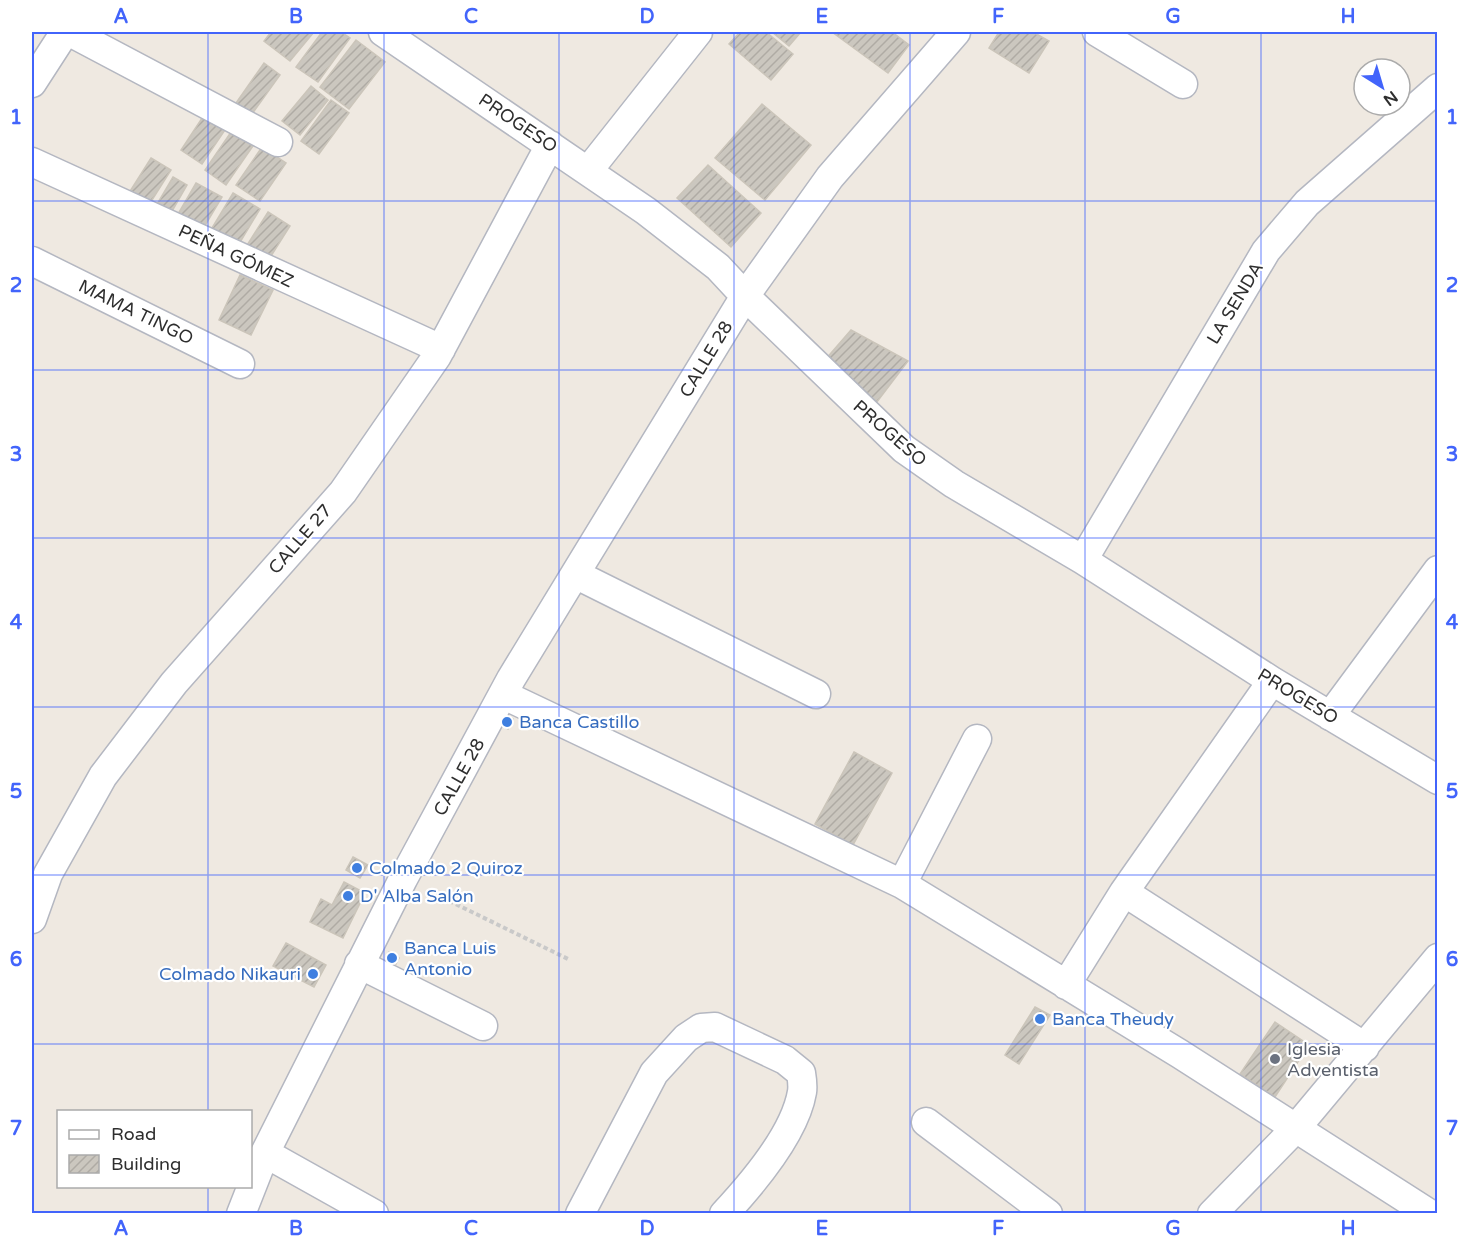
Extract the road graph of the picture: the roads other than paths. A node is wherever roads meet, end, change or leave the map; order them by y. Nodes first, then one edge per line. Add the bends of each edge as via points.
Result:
1 (65, 32) edge
2 (70, 32) edge
3 (383, 32) edge
4 (698, 32) edge
5 (956, 32) edge
6 (1097, 32) edge
7 (32, 82) edge
8 (1183, 84) dead end
9 (1437, 88) edge
10 (278, 142) dead end
11 (550, 145) junction
12 (32, 162) edge
13 (588, 171) junction
14 (32, 261) edge
15 (745, 296) junction
16 (441, 350) junction
17 (240, 364) dead end
18 (1083, 560) junction
19 (1437, 570) edge
20 (575, 574) junction
21 (1272, 681) junction
22 (504, 694) junction
23 (816, 694) dead end
24 (1330, 716) junction
25 (977, 739) dead end
26 (1437, 780) edge
27 (902, 884) junction
28 (1124, 892) junction
29 (32, 919) edge
30 (360, 964) junction
31 (1434, 968) edge
32 (1066, 985) junction
33 (483, 1026) dead end
34 (1365, 1047) junction
35 (926, 1122) dead end
36 (1296, 1128) junction
37 (265, 1153) junction
38 (252, 1186) edge
39 (251, 1188) edge
40 (241, 1214) edge
41 (374, 1214) edge
42 (580, 1214) edge
43 (724, 1214) edge
44 (1048, 1214) edge
45 (1212, 1214) edge
46 (1430, 1214) edge

1 - 7 street
2 - 10 street
3 - 11 street, PROGESO
4 - 13 street
5 - 15 street, CALLE 28 via 830,177
6 - 8 street
9 - 18 street, LA SENDA via 1307,203 1266,250
11 - 13 street, PROGESO
11 - 16 street, CALLE 27
12 - 16 street, PEÑA GÓMEZ
13 - 15 street, PROGESO via 718,267
14 - 17 street, MAMA TINGO
15 - 18 street, PROGESO via 904,449 954,484
15 - 20 street, CALLE 28
16 - 29 street, CALLE 27 via 343,492 174,683 103,776 48,874
18 - 21 street, PROGESO
19 - 24 street
20 - 22 street, CALLE 28
20 - 23 street
21 - 24 street, PROGESO
21 - 28 street
22 - 27 street
22 - 30 street, CALLE 28
24 - 26 street, PROGESO
25 - 27 street
27 - 32 street
28 - 32 street
28 - 34 street
30 - 33 street
30 - 37 street, CALLE 28
31 - 34 street
32 - 36 street
34 - 36 street
35 - 44 street
36 - 45 street
36 - 46 street
37 - 38 street, CALLE 28
37 - 41 street
39 - 40 street, CALLE 28
42 - 43 street via 654,1073 686,1038 701,1028 716,1027 785,1060 801,1073 803,1091 780,1143

